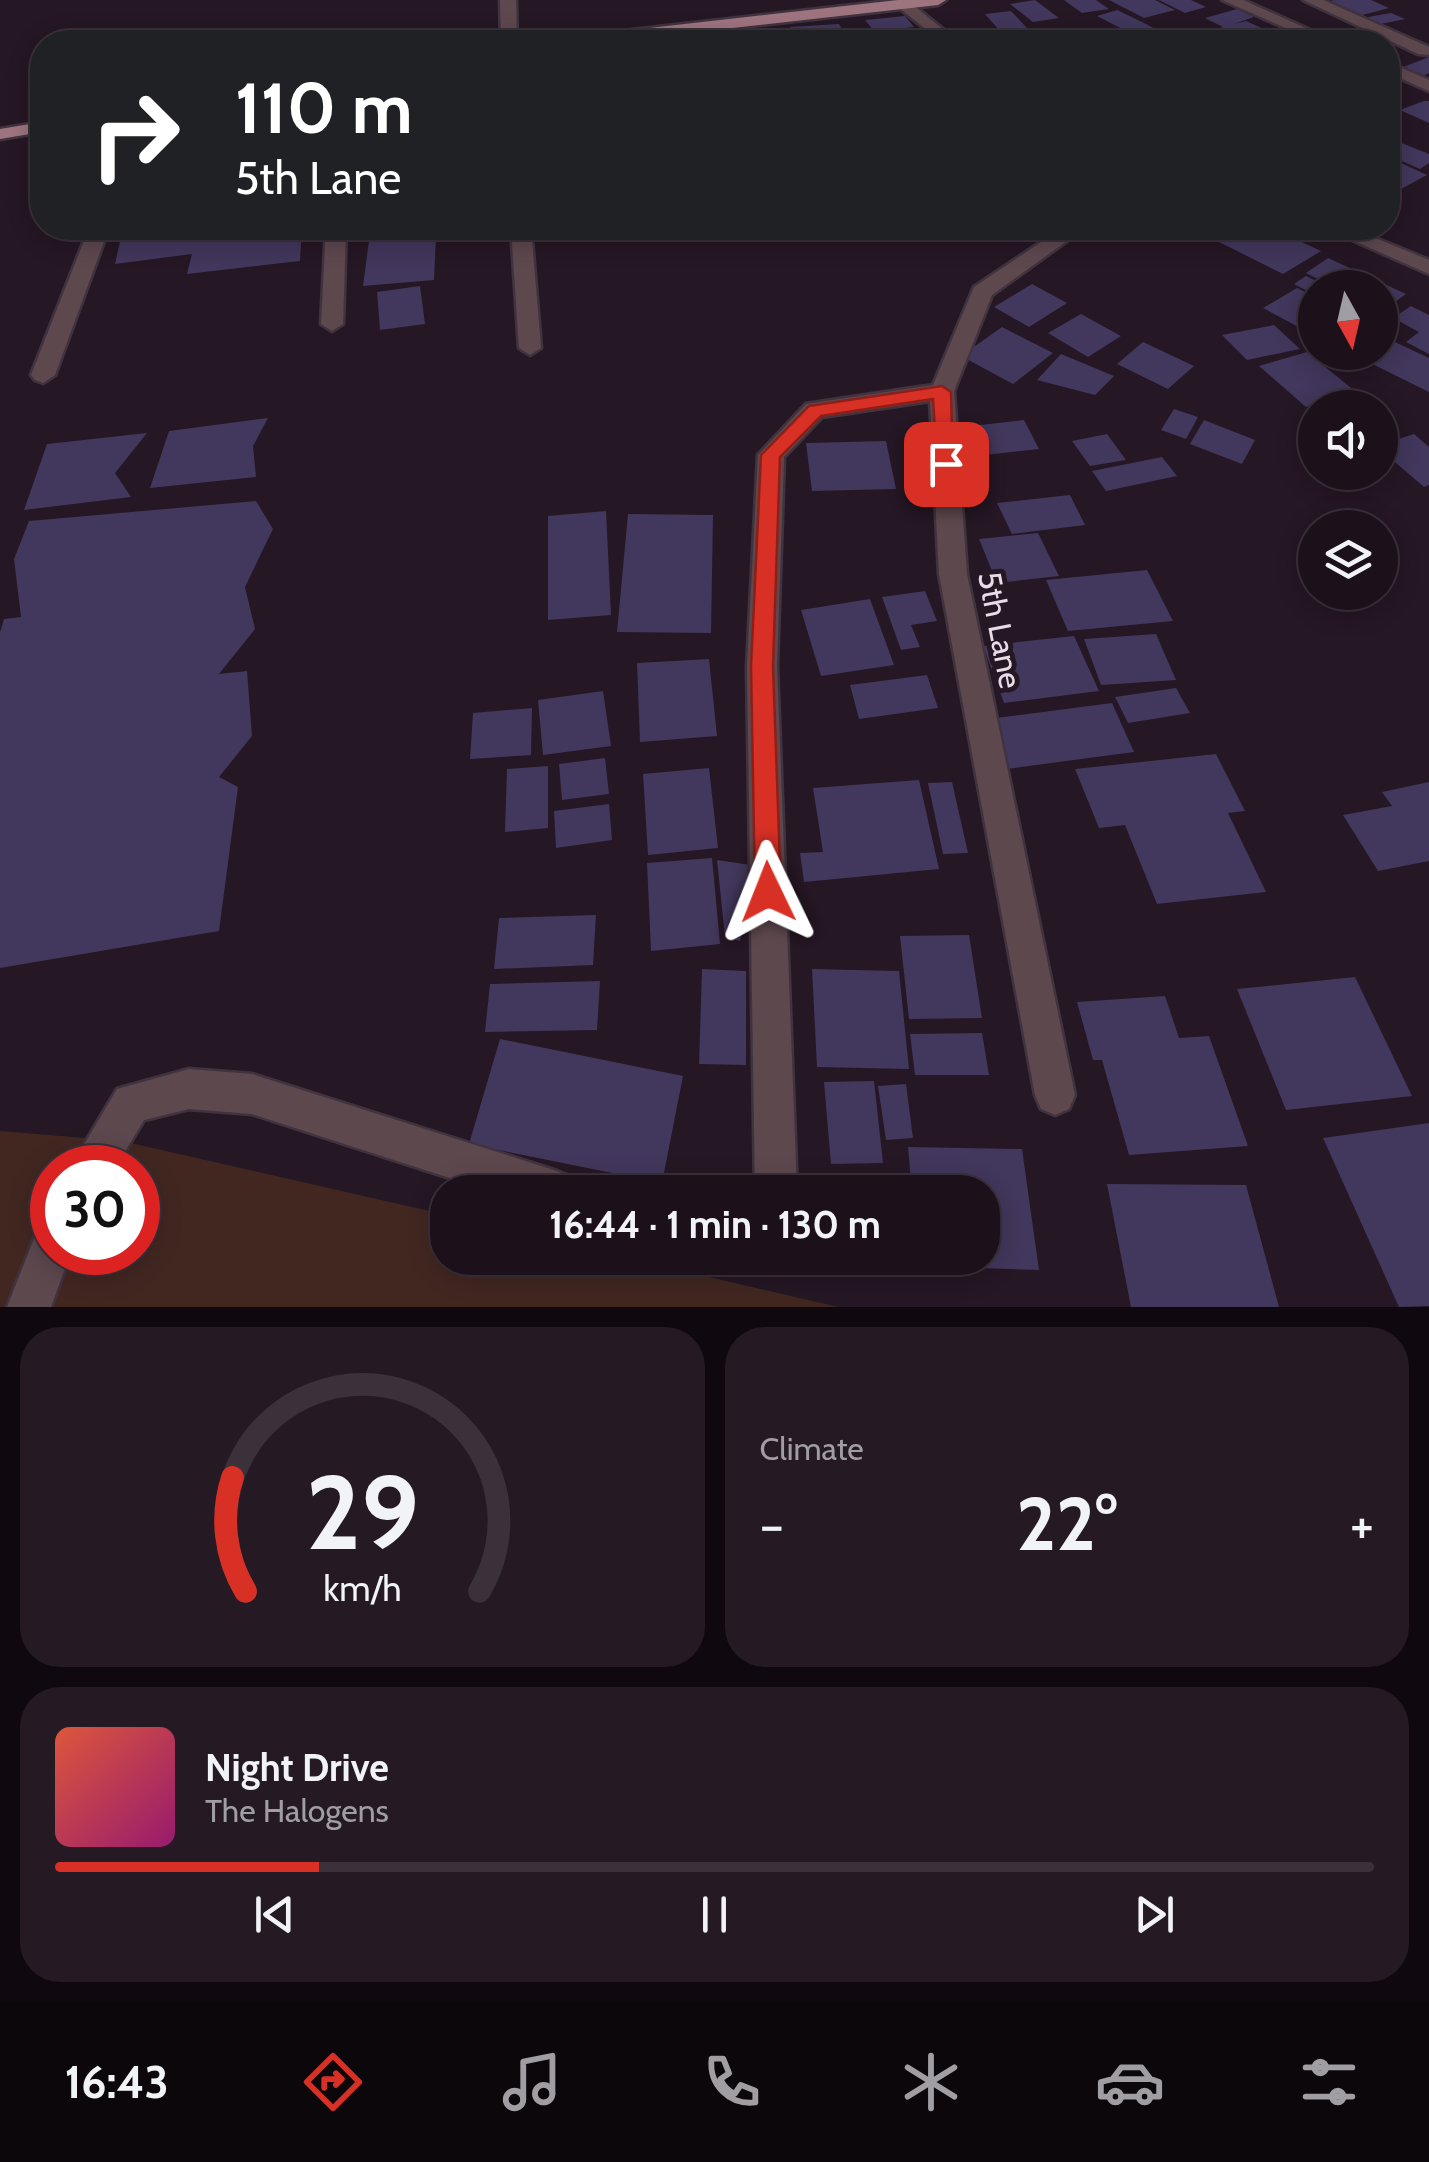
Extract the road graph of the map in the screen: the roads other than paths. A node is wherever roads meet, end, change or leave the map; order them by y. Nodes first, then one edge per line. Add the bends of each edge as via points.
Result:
1 (508, 0) edge
2 (938, 0) edge
3 (1230, 0) edge
4 (1311, 0) edge
5 (902, 4) junction
6 (509, 30) edge
7 (675, 30) edge
8 (936, 30) edge
9 (1301, 30) edge
10 (1377, 30) edge
11 (1400, 40) edge
12 (1424, 51) dead end
13 (1400, 73) edge
14 (1429, 86) edge
15 (30, 129) edge
16 (0, 134) edge
17 (94, 240) edge
18 (336, 240) edge
19 (522, 240) edge
20 (1058, 240) edge
21 (1363, 240) edge
22 (1429, 268) edge
23 (332, 324) dead end
24 (530, 348) dead end
25 (43, 375) dead end
26 (942, 392) junction
27 (1055, 1095) dead end
28 (105, 1145) edge
29 (503, 1175) edge
30 (776, 1175) edge
31 (41, 1275) edge
32 (29, 1307) edge

1 - 6 street
2 - 5 main road
3 - 9 street
4 - 10 street
5 - 7 main road
5 - 8 street
11 - 12 street
13 - 14 street
15 - 16 main road
17 - 25 street
18 - 23 street
19 - 24 street
20 - 26 street, 5th Lane via 982,292
21 - 22 street
26 - 27 street, 5th Lane via 953,574
26 - 30 street via 815,410 771,455 762,666
28 - 29 street via 131,1103 189,1089 252,1094
31 - 32 street

